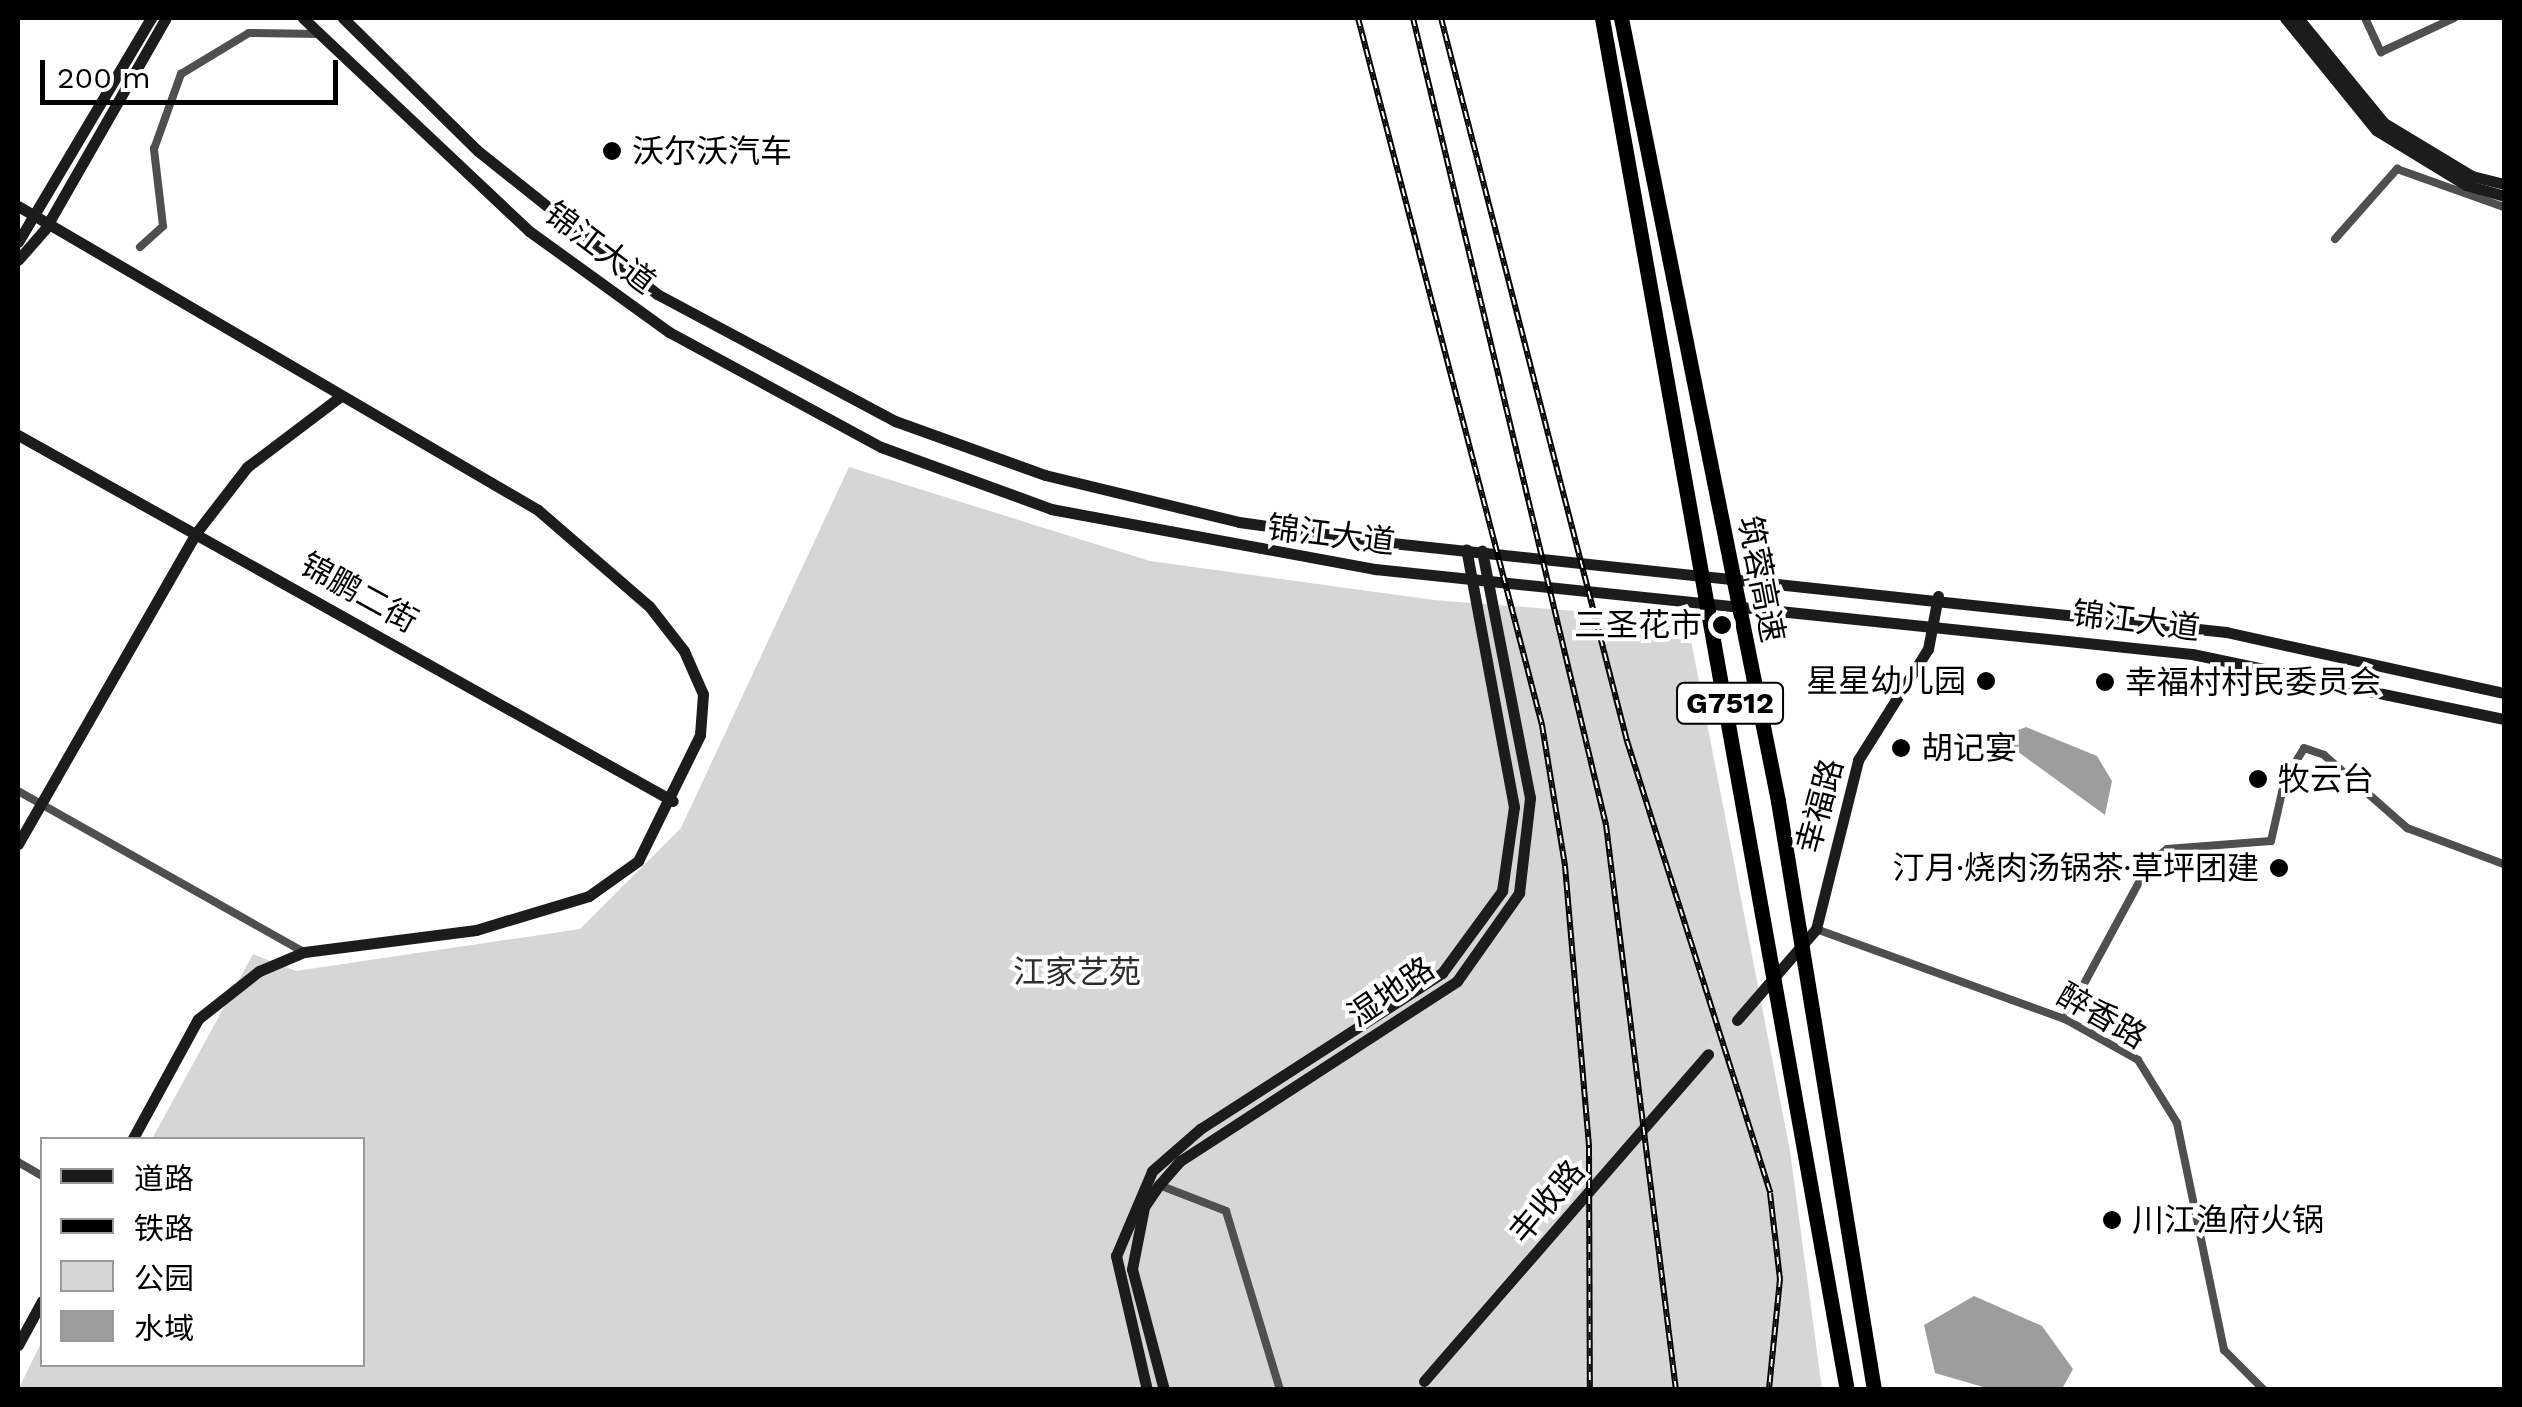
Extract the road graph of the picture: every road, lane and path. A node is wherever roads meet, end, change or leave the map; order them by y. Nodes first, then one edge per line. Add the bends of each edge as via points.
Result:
1 (151, 18) edge
2 (166, 18) edge
3 (303, 18) edge
4 (343, 18) edge
5 (1602, 18) edge
6 (1622, 18) edge
7 (2286, 18) edge
8 (2298, 18) edge
9 (2365, 18) edge
10 (2454, 18) edge
11 (320, 34) junction
12 (2504, 184) edge
13 (2504, 196) edge
14 (18, 206) edge
15 (2504, 207) edge
16 (39, 226) junction
17 (2335, 239) dead end
18 (18, 242) edge
19 (140, 247) dead end
20 (18, 260) edge
21 (341, 396) junction
22 (18, 435) edge
23 (196, 533) junction
24 (1466, 550) junction
25 (1482, 551) junction
26 (1470, 578) junction
27 (1486, 579) junction
28 (1938, 596) junction
29 (1932, 626) junction
30 (2504, 693) edge
31 (2504, 720) edge
32 (18, 791) edge
33 (673, 802) junction
34 (40, 803) junction
35 (18, 844) edge
36 (2504, 864) edge
37 (1816, 928) junction
38 (304, 952) junction
39 (2065, 1019) junction
40 (1737, 1020) tunnel mouth
41 (1358, 1029) junction
42 (1366, 1042) junction
43 (1708, 1054) tunnel mouth
44 (134, 1137) edge
45 (18, 1162) edge
46 (40, 1175) edge
47 (1156, 1182) junction
48 (40, 1304) edge
49 (18, 1345) edge
50 (1424, 1381) dead end
51 (1146, 1390) edge
52 (1164, 1390) edge
53 (1280, 1390) edge
54 (1847, 1390) edge
55 (1874, 1390) edge
56 (2264, 1390) edge

1 - 16 street
2 - 16 street
3 - 11 street, 锦江大道
4 - 24 street, 锦江大道 via 596,250 704,323 895,421 1138,501
5 - 54 highway, 筑蓉高速 / G7512
6 - 55 highway, 筑蓉高速 / G7512 via 1778,801
7 - 13 street via 2376,130 2466,185
8 - 12 street via 2384,123 2472,176
9 - 10 street via 2381,52
11 - 19 street via 249,34 181,74 154,149 163,226
11 - 26 street, 锦江大道 via 582,273 718,361 881,447 974,484 1153,535
14 - 16 street
15 - 17 street via 2397,169
16 - 18 street
16 - 20 street
16 - 21 street
21 - 23 street via 246,467
21 - 33 street via 538,510 648,606 684,650 702,694 700,734
22 - 23 street, 锦鹏二街
23 - 33 street, 锦鹏二街
23 - 34 street
24 - 25 street, 锦江大道
24 - 26 street, 湿地路
25 - 27 street, 湿地路
25 - 28 street, 锦江大道
26 - 27 street, 锦江大道
26 - 41 street, 湿地路 via 1514,807 1505,878 1458,958
27 - 29 street, 锦江大道
27 - 42 street, 湿地路 via 1530,798 1526,873 1475,965
28 - 29 street, 幸福路
28 - 30 street, 锦江大道 via 2281,641
29 - 31 street, 锦江大道 via 2262,664
29 - 37 street, 幸福路 via 1928,649 1858,760
32 - 34 street
33 - 38 street via 638,861 588,896 476,930
34 - 35 street
34 - 38 street
36 - 39 street via 2407,828 2324,755 2304,748 2285,778 2271,840 2166,849 2150,862
37 - 39 street, 醉香路
37 - 40 street
38 - 44 street via 259,971 198,1020
39 - 56 street, 醉香路 via 2138,1060 2170,1100 2224,1350
41 - 42 street
41 - 47 street, 湿地路 via 1200,1129
42 - 47 street, 湿地路
43 - 50 street, 丰收路
45 - 46 street
47 - 51 street, 湿地路 via 1116,1256
47 - 52 street, 湿地路 via 1132,1269
47 - 53 street via 1226,1211
48 - 49 street

